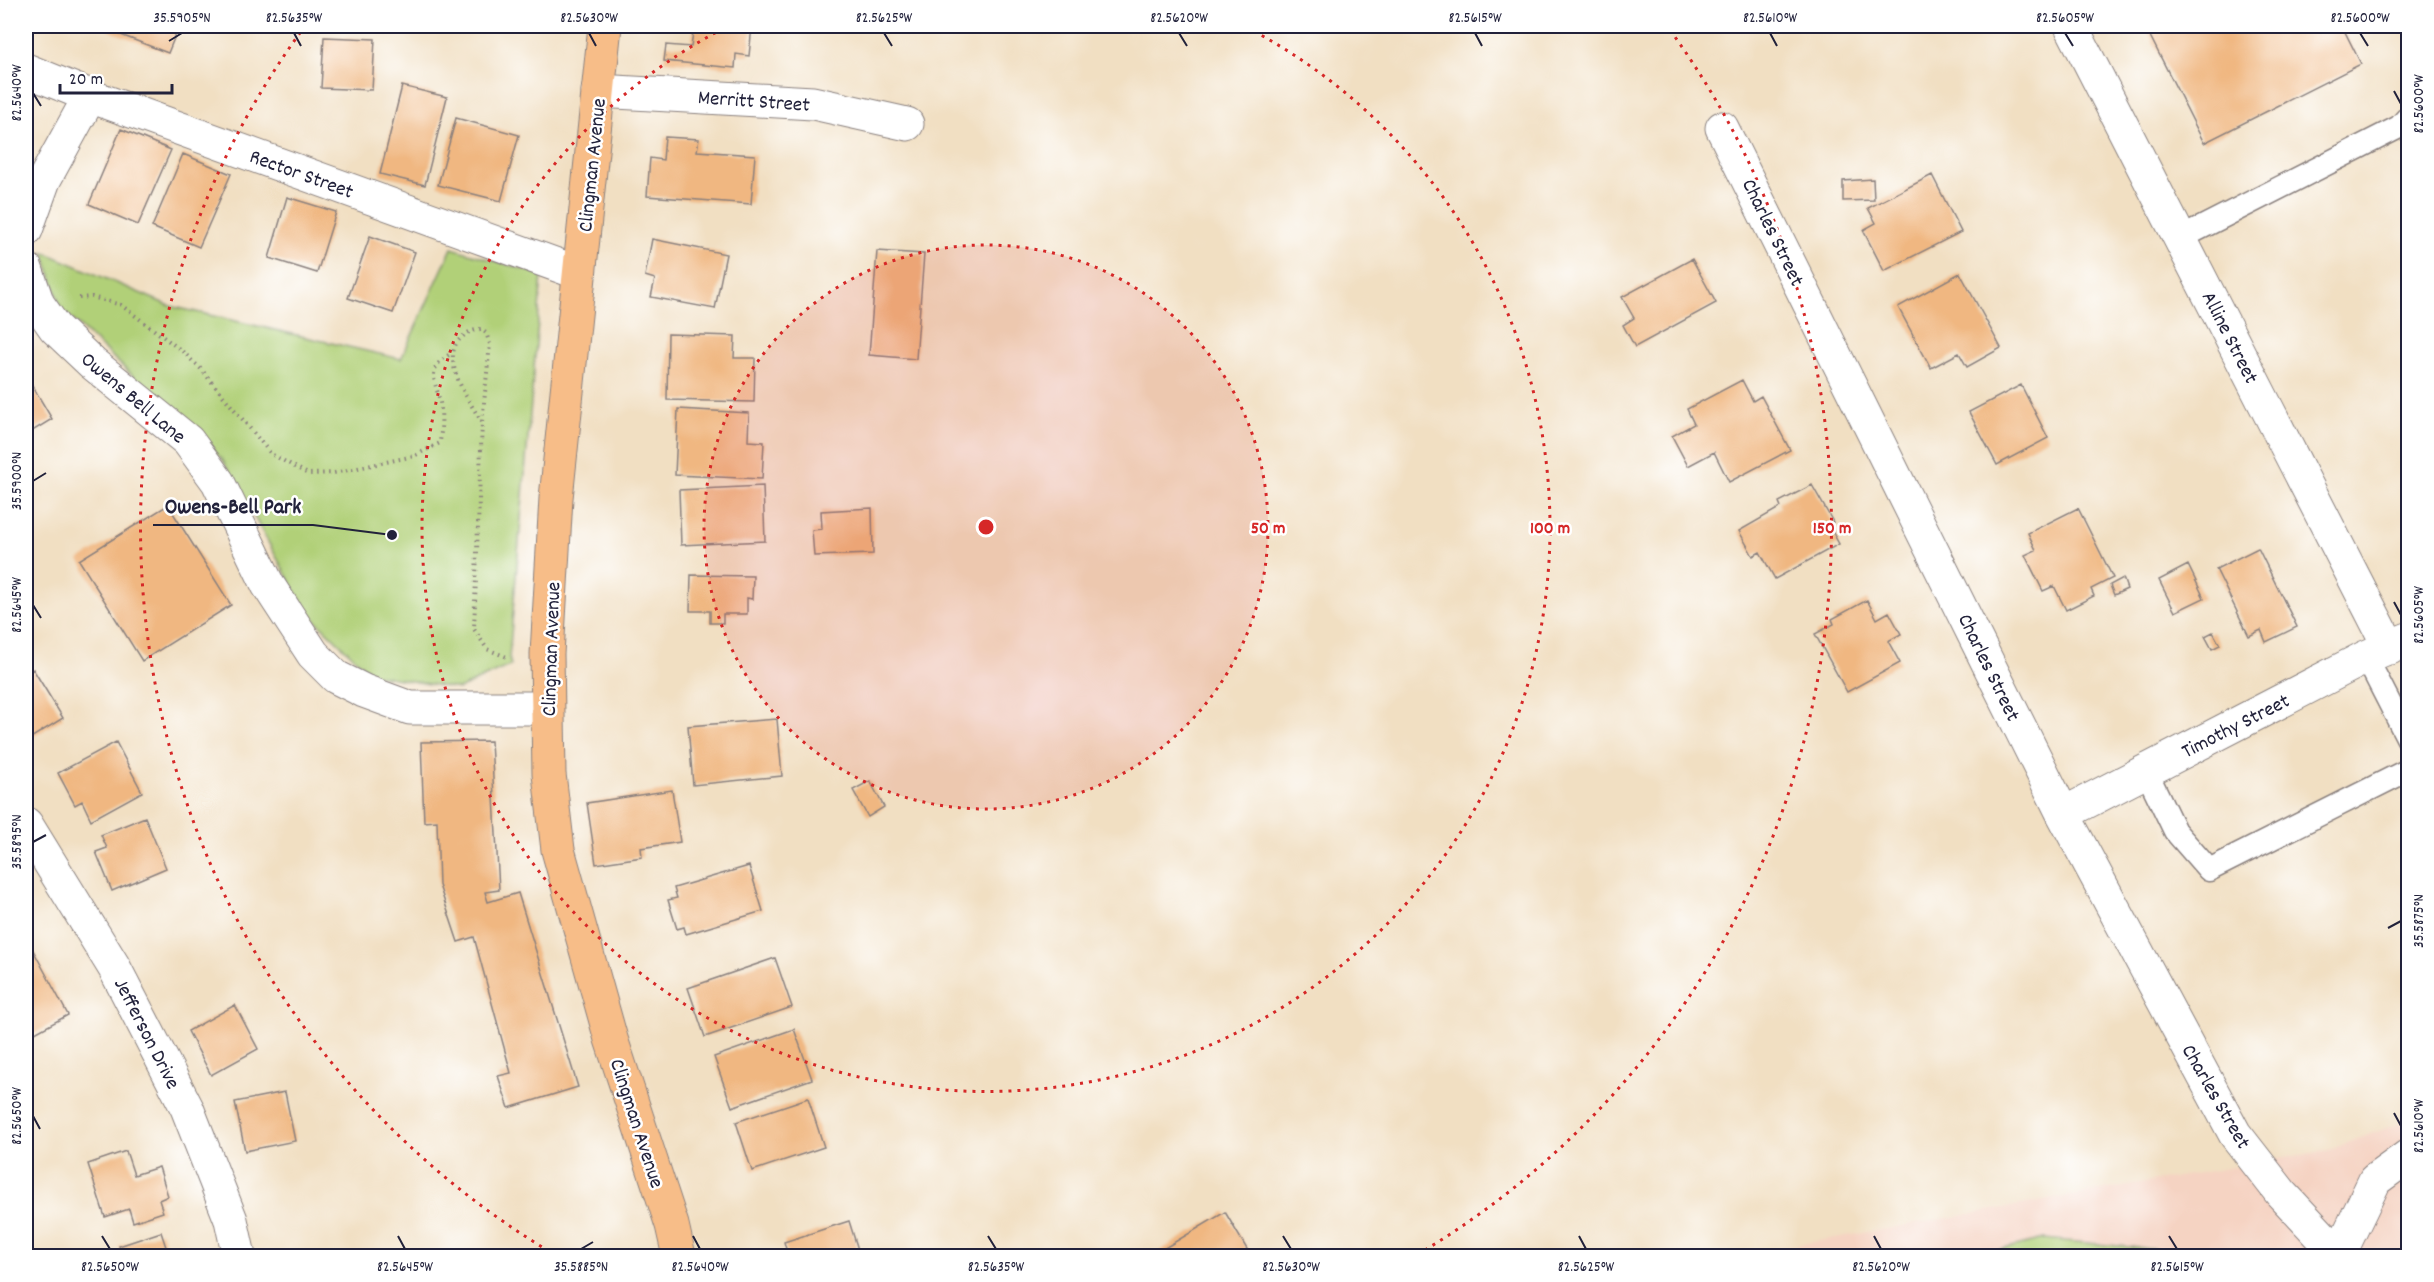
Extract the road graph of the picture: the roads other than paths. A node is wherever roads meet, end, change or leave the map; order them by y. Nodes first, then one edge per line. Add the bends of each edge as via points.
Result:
1 (605, 26) edge
2 (2071, 26) edge
3 (26, 70) edge
4 (598, 92) junction
5 (90, 96) junction
6 (2409, 117) edge
7 (907, 124) dead end
8 (1722, 128) dead end
9 (26, 230) edge
10 (2181, 238) junction
11 (26, 269) edge
12 (579, 273) junction
13 (2388, 648) edge
14 (547, 708) junction
15 (2409, 739) edge
16 (2409, 770) edge
17 (2146, 771) junction
18 (2063, 814) junction
19 (26, 824) edge
20 (2409, 1156) edge
21 (2339, 1256) edge
22 (239, 1257) edge
23 (679, 1257) edge

1 - 4 main road, Clingman Avenue
2 - 10 street, Alline Street
3 - 5 street, Rector Street
4 - 7 street, Merritt Street via 813,103
4 - 12 main road, Clingman Avenue
5 - 9 street via 44,180
5 - 12 street, Rector Street
6 - 10 lane via 2400,126
8 - 18 street, Charles Street
10 - 13 street, Alline Street
11 - 14 street, Owens Bell Lane via 41,309 55,328 188,441 218,482 268,585 313,654 336,677 364,692 410,708
12 - 14 main road, Clingman Avenue via 556,498
13 - 15 lane
13 - 17 street, Timothy Street
14 - 23 main road, Clingman Avenue via 549,774 558,850 611,1039
16 - 17 lane via 2209,870 2175,831
17 - 18 street, Timothy Street
18 - 21 street, Charles Street via 2235,1134 2281,1193
19 - 22 street, Jefferson Drive via 114,966 187,1108 231,1220
20 - 21 street via 2375,1180

